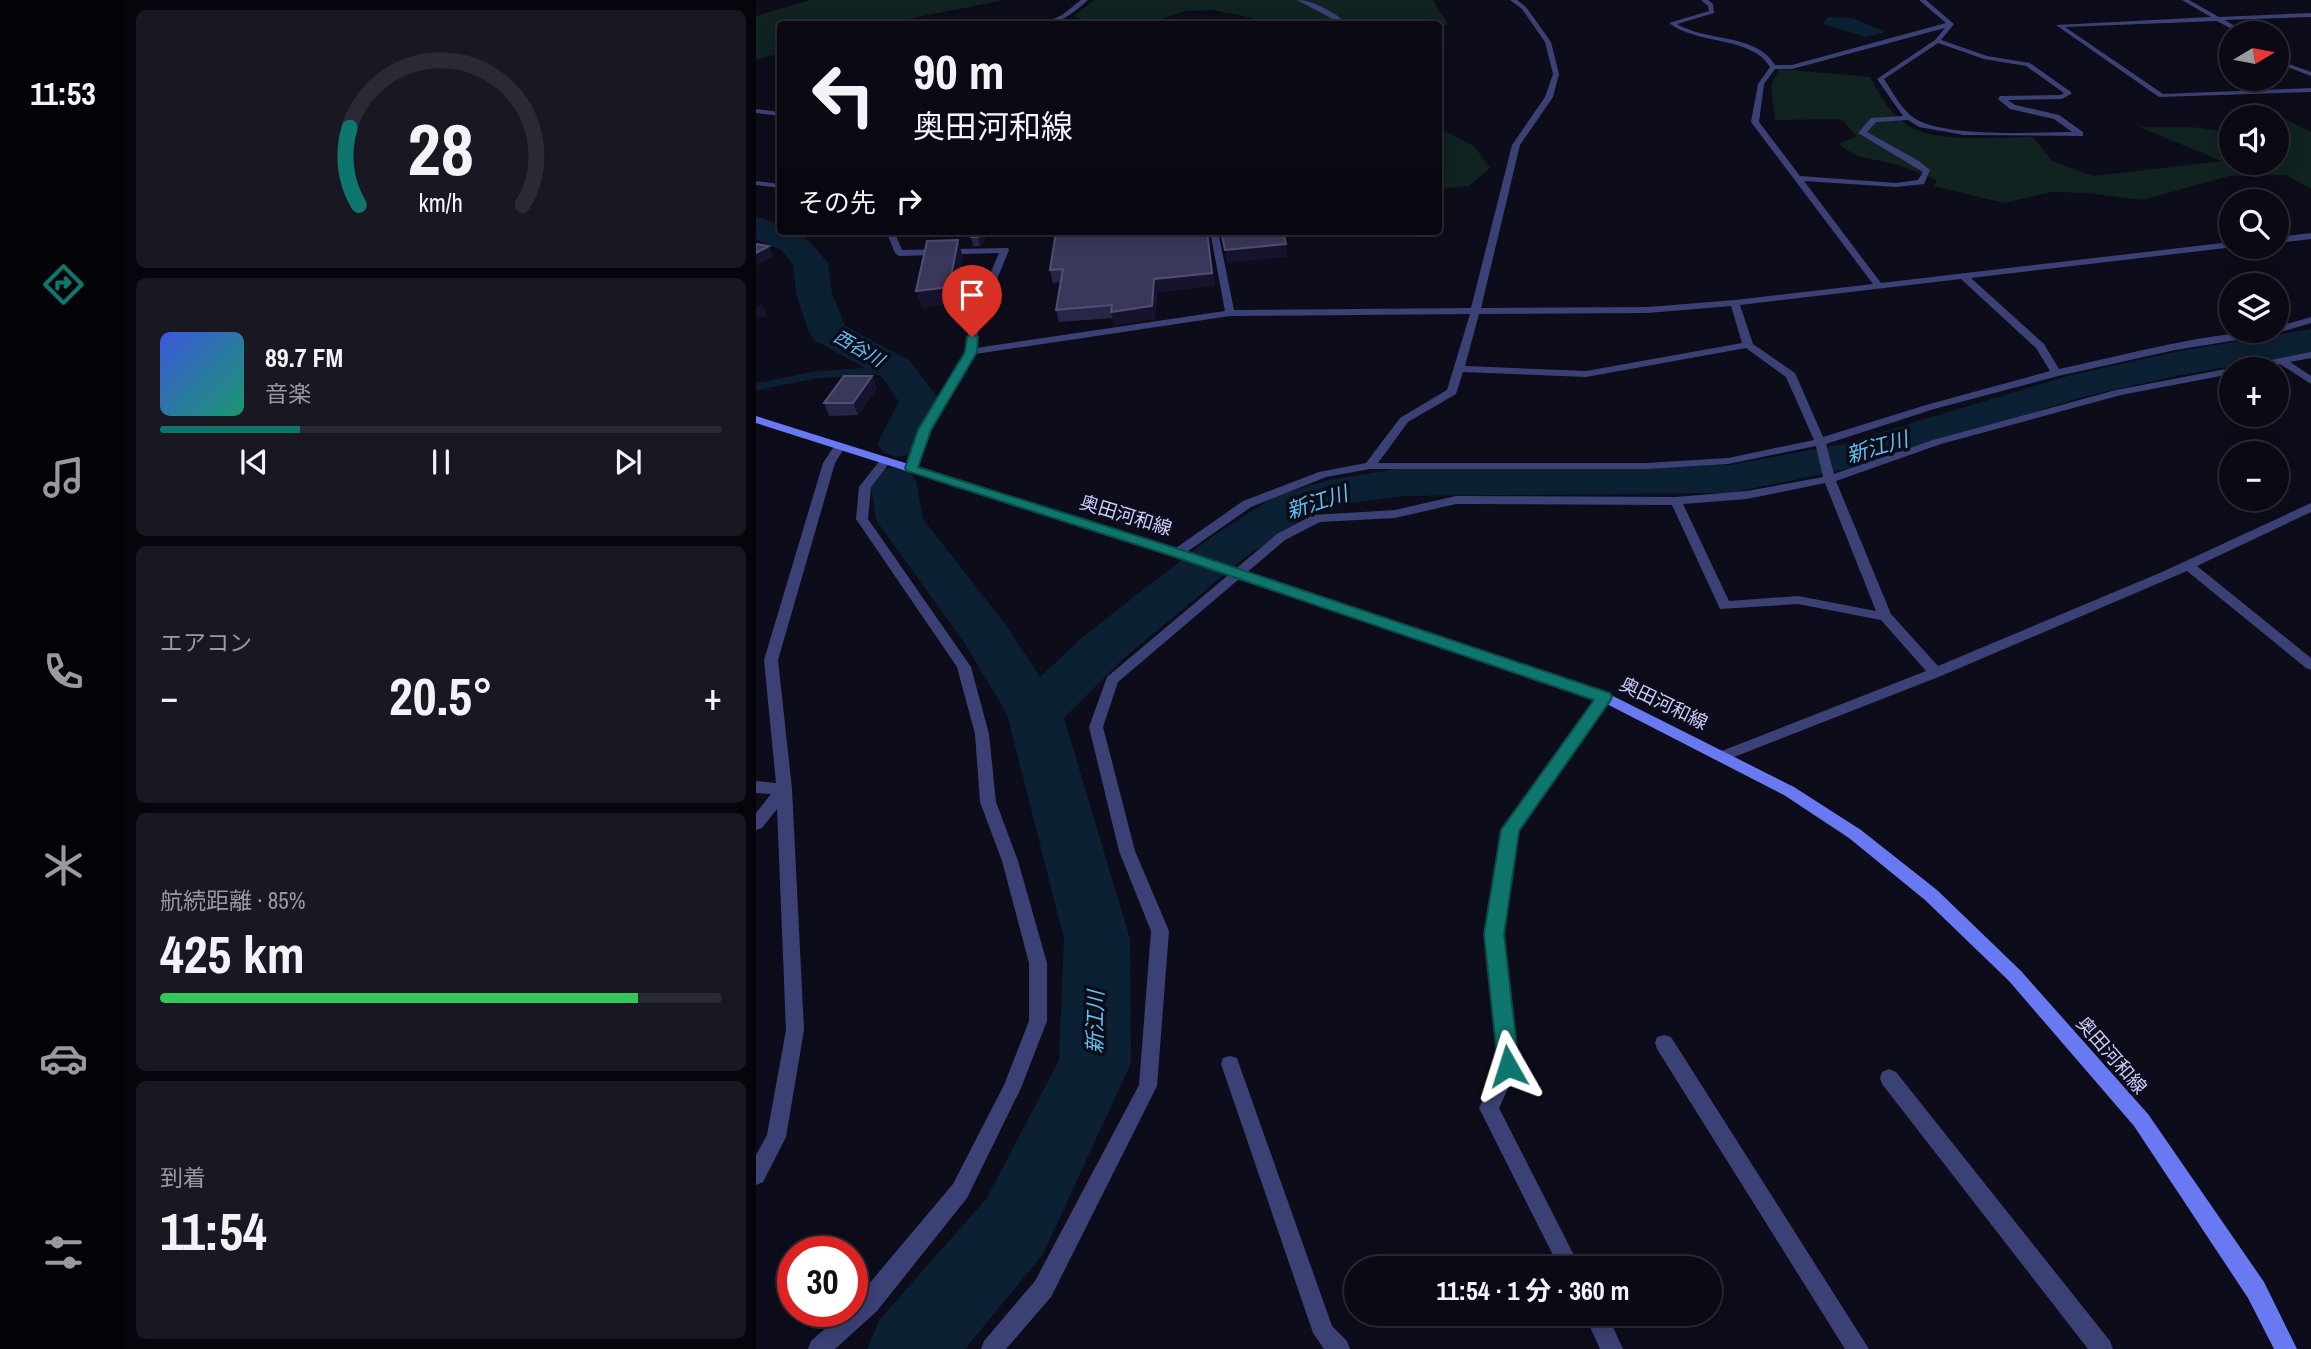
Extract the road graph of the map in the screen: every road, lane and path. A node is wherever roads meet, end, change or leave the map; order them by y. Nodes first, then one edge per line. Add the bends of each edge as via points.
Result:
1 (1085, 0) edge
2 (1300, 0) edge
3 (1513, 0) edge
4 (1704, 0) edge
5 (1922, 0) edge
6 (2185, 0) edge
7 (2311, 15) edge
8 (2218, 19) junction
9 (1052, 21) edge
10 (1341, 21) edge
11 (2222, 21) edge
12 (1951, 24) junction
13 (1937, 41) junction
14 (2289, 66) edge
15 (1773, 67) junction
16 (2311, 74) edge
17 (2311, 90) edge
18 (756, 111) edge
19 (777, 114) edge
20 (1910, 118) junction
21 (1797, 178) junction
22 (756, 183) edge
23 (777, 186) edge
24 (892, 235) edge
25 (1215, 235) edge
26 (2311, 236) edge
27 (2289, 239) edge
28 (2219, 246) edge
29 (1964, 277) junction
30 (1878, 285) junction
31 (1735, 303) junction
32 (1475, 312) junction
33 (1230, 313) junction
34 (2311, 320) edge
35 (2289, 327) edge
36 (2219, 340) edge
37 (1748, 345) junction
38 (971, 352) junction
39 (2311, 355) edge
40 (2289, 359) edge
41 (2289, 366) edge
42 (1459, 369) junction
43 (2056, 373) junction
44 (2219, 373) edge
45 (2311, 381) edge
46 (756, 419) edge
47 (1821, 445) junction
48 (839, 447) junction
49 (885, 461) junction
50 (1370, 466) junction
51 (911, 468) junction
52 (1829, 479) junction
53 (1676, 501) junction
54 (2311, 507) edge
55 (1177, 553) junction
56 (2188, 565) junction
57 (1239, 574) junction
58 (1885, 616) junction
59 (2311, 665) edge
60 (1936, 673) junction
61 (1604, 697) junction
62 (1724, 756) junction
63 (756, 787) edge
64 (784, 789) junction
65 (756, 824) edge
66 (1664, 1043) dead end
67 (1230, 1064) dead end
68 (1889, 1078) dead end
69 (756, 1175) edge
70 (1564, 1256) edge
71 (1601, 1326) edge
72 (819, 1349) edge
73 (992, 1349) edge
74 (1339, 1349) edge
75 (1612, 1349) edge
76 (1858, 1349) edge
77 (2102, 1349) edge
78 (2286, 1349) edge

1 - 9 street
2 - 10 street
3 - 32 street via 1548,42 1556,74 1549,97 1516,145
4 - 15 street via 1712,12 1672,23 1765,54
5 - 12 street
6 - 8 street
7 - 8 street
8 - 11 street
8 - 17 street via 2059,25 2161,96
12 - 13 street
12 - 15 street
13 - 20 street via 1880,79
13 - 20 street via 1986,58 2028,64 2068,93 2062,97 2000,98 2013,107 2056,117 2080,134 1952,132 1929,129
14 - 16 street
15 - 21 street via 1761,84 1755,122
18 - 19 street
20 - 21 street via 1874,120 1862,134 1916,163 1927,172 1921,182 1896,185
21 - 30 street
22 - 23 street
24 - 38 street via 899,253 1004,250 974,323
25 - 33 street
26 - 27 street
28 - 29 street
29 - 30 street
29 - 43 street via 2040,346
30 - 31 street
31 - 32 street via 1648,310
31 - 37 street
32 - 33 street
32 - 42 street
33 - 38 street
34 - 35 street
36 - 43 street
37 - 42 street via 1586,374
37 - 47 street via 1791,375
38 - 51 street via 925,430
39 - 40 street
41 - 45 street
42 - 50 street via 1452,391 1404,420
43 - 47 street via 1930,407
44 - 52 street via 2120,392 1937,442
46 - 48 main road, 奥田河和線
47 - 50 street via 1728,461 1647,466
47 - 52 street
48 - 49 main road, 奥田河和線
48 - 64 street via 829,463 771,660
49 - 51 main road, 奥田河和線
49 - 72 street via 865,487 862,519 964,667 982,734 988,802 1010,861 1038,963 1038,1021 1012,1088 960,1191 869,1303
50 - 55 street via 1323,474 1247,504
51 - 55 main road, 奥田河和線
52 - 53 street via 1747,495
52 - 58 street
53 - 57 street via 1456,500 1395,514 1317,518 1281,537
53 - 58 street via 1725,606 1810,601
54 - 56 street
55 - 57 main road, 奥田河和線
56 - 59 street
56 - 60 street
57 - 61 main road, 奥田河和線
57 - 73 street via 1112,680 1096,727 1127,851 1160,931 1148,1086 1043,1289
58 - 60 street
60 - 62 street
61 - 62 main road, 奥田河和線
61 - 70 street via 1510,830 1494,934 1508,1066 1489,1108
62 - 78 main road, 奥田河和線 via 1855,834 1931,895 2015,976 2141,1120 2256,1290
63 - 64 street
64 - 65 street
64 - 69 street via 795,1030 776,1136
66 - 76 street
67 - 74 street via 1324,1333
68 - 77 street
71 - 75 street

